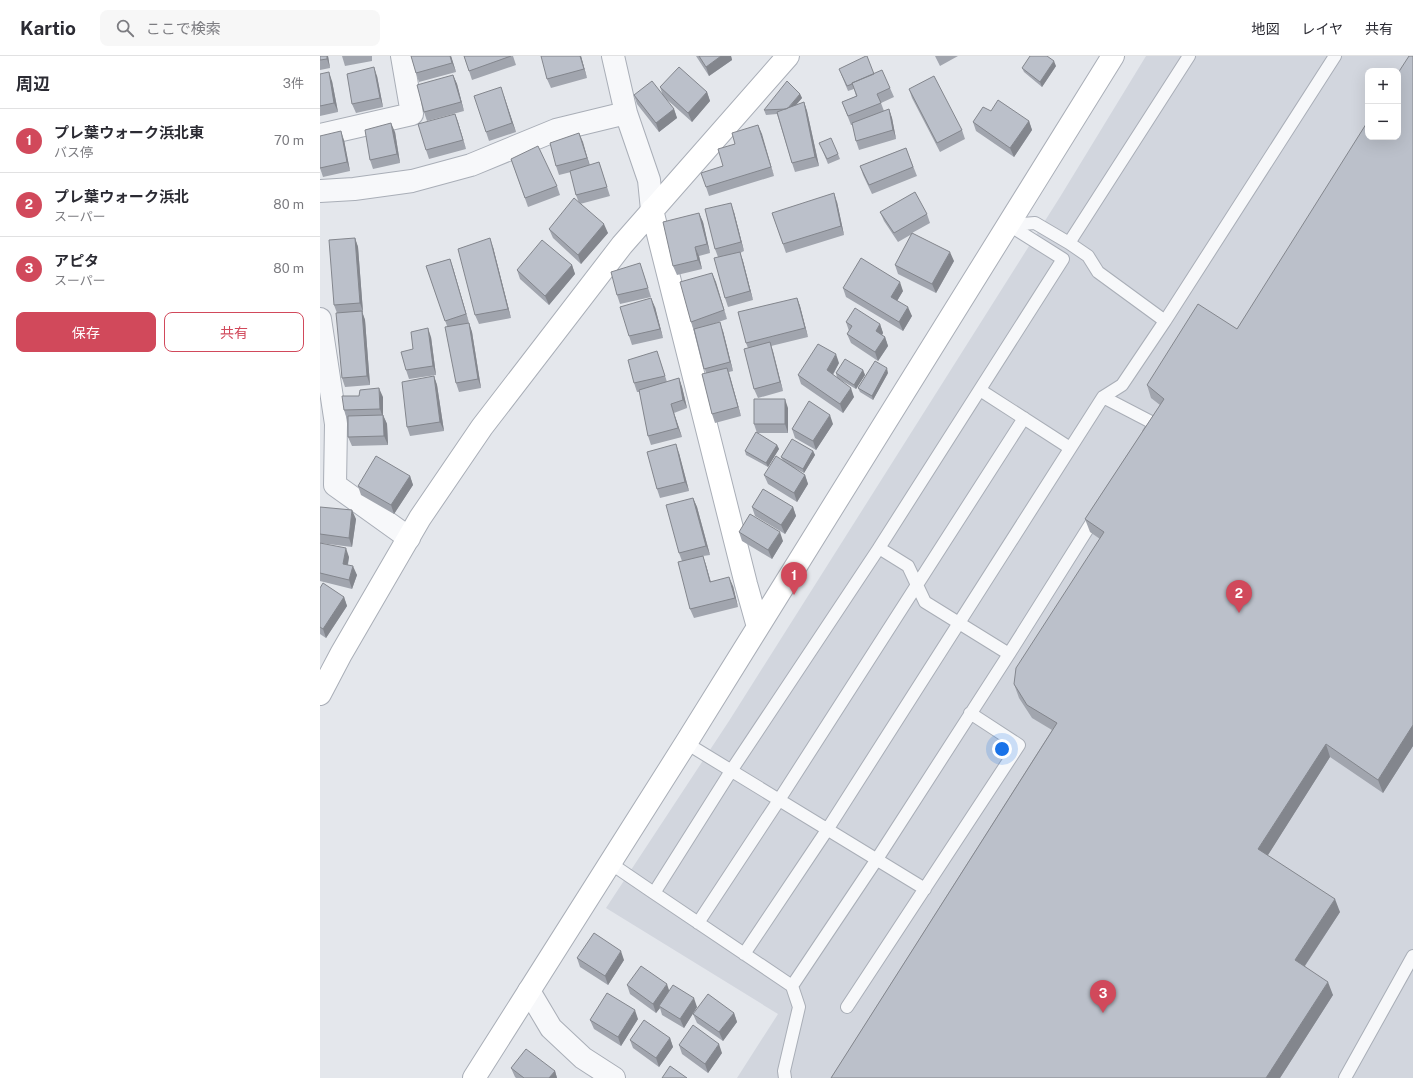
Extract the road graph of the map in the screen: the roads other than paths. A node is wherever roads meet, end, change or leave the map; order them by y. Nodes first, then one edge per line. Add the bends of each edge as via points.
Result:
1 (402, 56) edge
2 (613, 56) edge
3 (788, 56) edge
4 (1113, 56) edge
5 (1189, 56) edge
6 (1335, 56) edge
7 (626, 113) junction
8 (320, 135) edge
9 (320, 191) edge
10 (652, 210) junction
11 (1009, 225) junction
12 (1069, 243) junction
13 (320, 319) edge
14 (1165, 321) junction
15 (980, 390) junction
16 (1103, 397) junction
17 (1024, 418) junction
18 (1142, 444) edge
19 (1070, 448) junction
20 (1103, 505) edge
21 (409, 538) junction
22 (879, 548) junction
23 (917, 585) junction
24 (959, 623) junction
25 (758, 627) junction
26 (1009, 654) junction
27 (323, 682) edge
28 (970, 713) junction
29 (686, 743) junction
30 (731, 771) junction
31 (779, 800) junction
32 (827, 830) junction
33 (876, 859) junction
34 (610, 864) junction
35 (925, 890) junction
36 (654, 893) junction
37 (698, 923) junction
38 (744, 954) junction
39 (1413, 956) edge
40 (792, 986) junction
41 (529, 991) junction
42 (847, 1007) dead end
43 (474, 1078) edge
44 (614, 1078) edge
45 (785, 1078) edge
46 (1345, 1078) edge

1 - 8 street via 412,114
2 - 7 street
3 - 10 street
4 - 11 street
5 - 12 lane
6 - 14 lane
7 - 9 street via 556,130 470,165 412,181
7 - 10 street via 649,180
10 - 21 street via 622,245 487,421
10 - 25 street
11 - 12 lane via 1035,223
11 - 15 lane via 1064,259
11 - 25 street
12 - 14 lane via 1088,256 1098,272
13 - 21 street via 336,424 335,485
14 - 16 lane via 1122,385
15 - 17 lane
15 - 22 lane
16 - 18 lane via 1155,424
16 - 19 lane
17 - 19 lane
17 - 23 lane
19 - 24 lane
20 - 26 lane
21 - 27 street
22 - 23 lane via 908,566
22 - 30 lane
23 - 24 lane via 925,602
23 - 31 lane
24 - 26 lane
24 - 32 lane
25 - 29 street
26 - 28 lane
28 - 33 lane
28 - 35 lane via 1019,745
29 - 30 lane
29 - 34 street
30 - 31 lane
30 - 36 lane
31 - 32 lane
31 - 37 lane
32 - 33 lane
32 - 38 lane
33 - 35 lane
33 - 40 lane
34 - 36 lane
34 - 41 street
35 - 42 lane
36 - 37 lane
37 - 38 lane
38 - 40 lane
39 - 46 lane
40 - 45 lane via 799,1007 784,1071
41 - 43 street
41 - 44 street via 551,1028 583,1058

